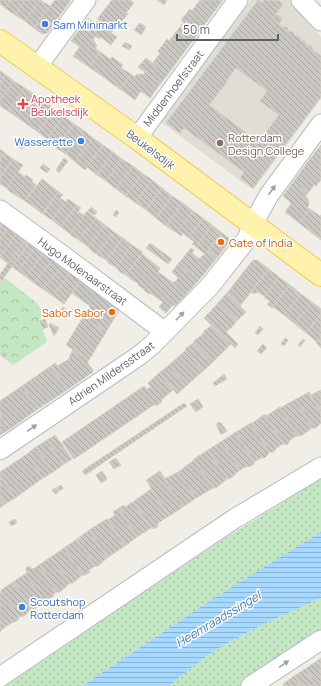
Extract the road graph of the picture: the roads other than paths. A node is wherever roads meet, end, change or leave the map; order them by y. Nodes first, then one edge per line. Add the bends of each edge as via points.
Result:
1 (86, 0) edge
2 (238, 0) edge
3 (302, 0) edge
4 (321, 21) edge
5 (0, 41) edge
6 (37, 67) junction
7 (321, 124) edge
8 (137, 138) junction
9 (0, 210) edge
10 (253, 224) junction
11 (301, 260) junction
12 (321, 269) edge
13 (321, 275) edge
14 (165, 332) junction
15 (0, 450) edge
16 (321, 467) edge
17 (321, 640) edge
18 (0, 677) edge
19 (251, 686) edge

1 - 6 street
2 - 8 street, Middenhoefstraat
3 - 4 street
5 - 6 main road, Beukelsdijk
6 - 8 main road, Beukelsdijk
10 -> 7 street, Adrien Mildersstraat via 269,194
8 - 10 main road, Beukelsdijk
9 - 14 street, Hugo Molenaarstraat
10 - 11 main road, Beukelsdijk
14 -> 10 street, Adrien Mildersstraat via 210,286 247,239
11 - 12 main road, Beukelsdijk
11 - 13 main road, Beukelsdijk
15 -> 14 street, Adrien Mildersstraat via 140,355
16 - 18 street via 234,519
19 -> 17 street

